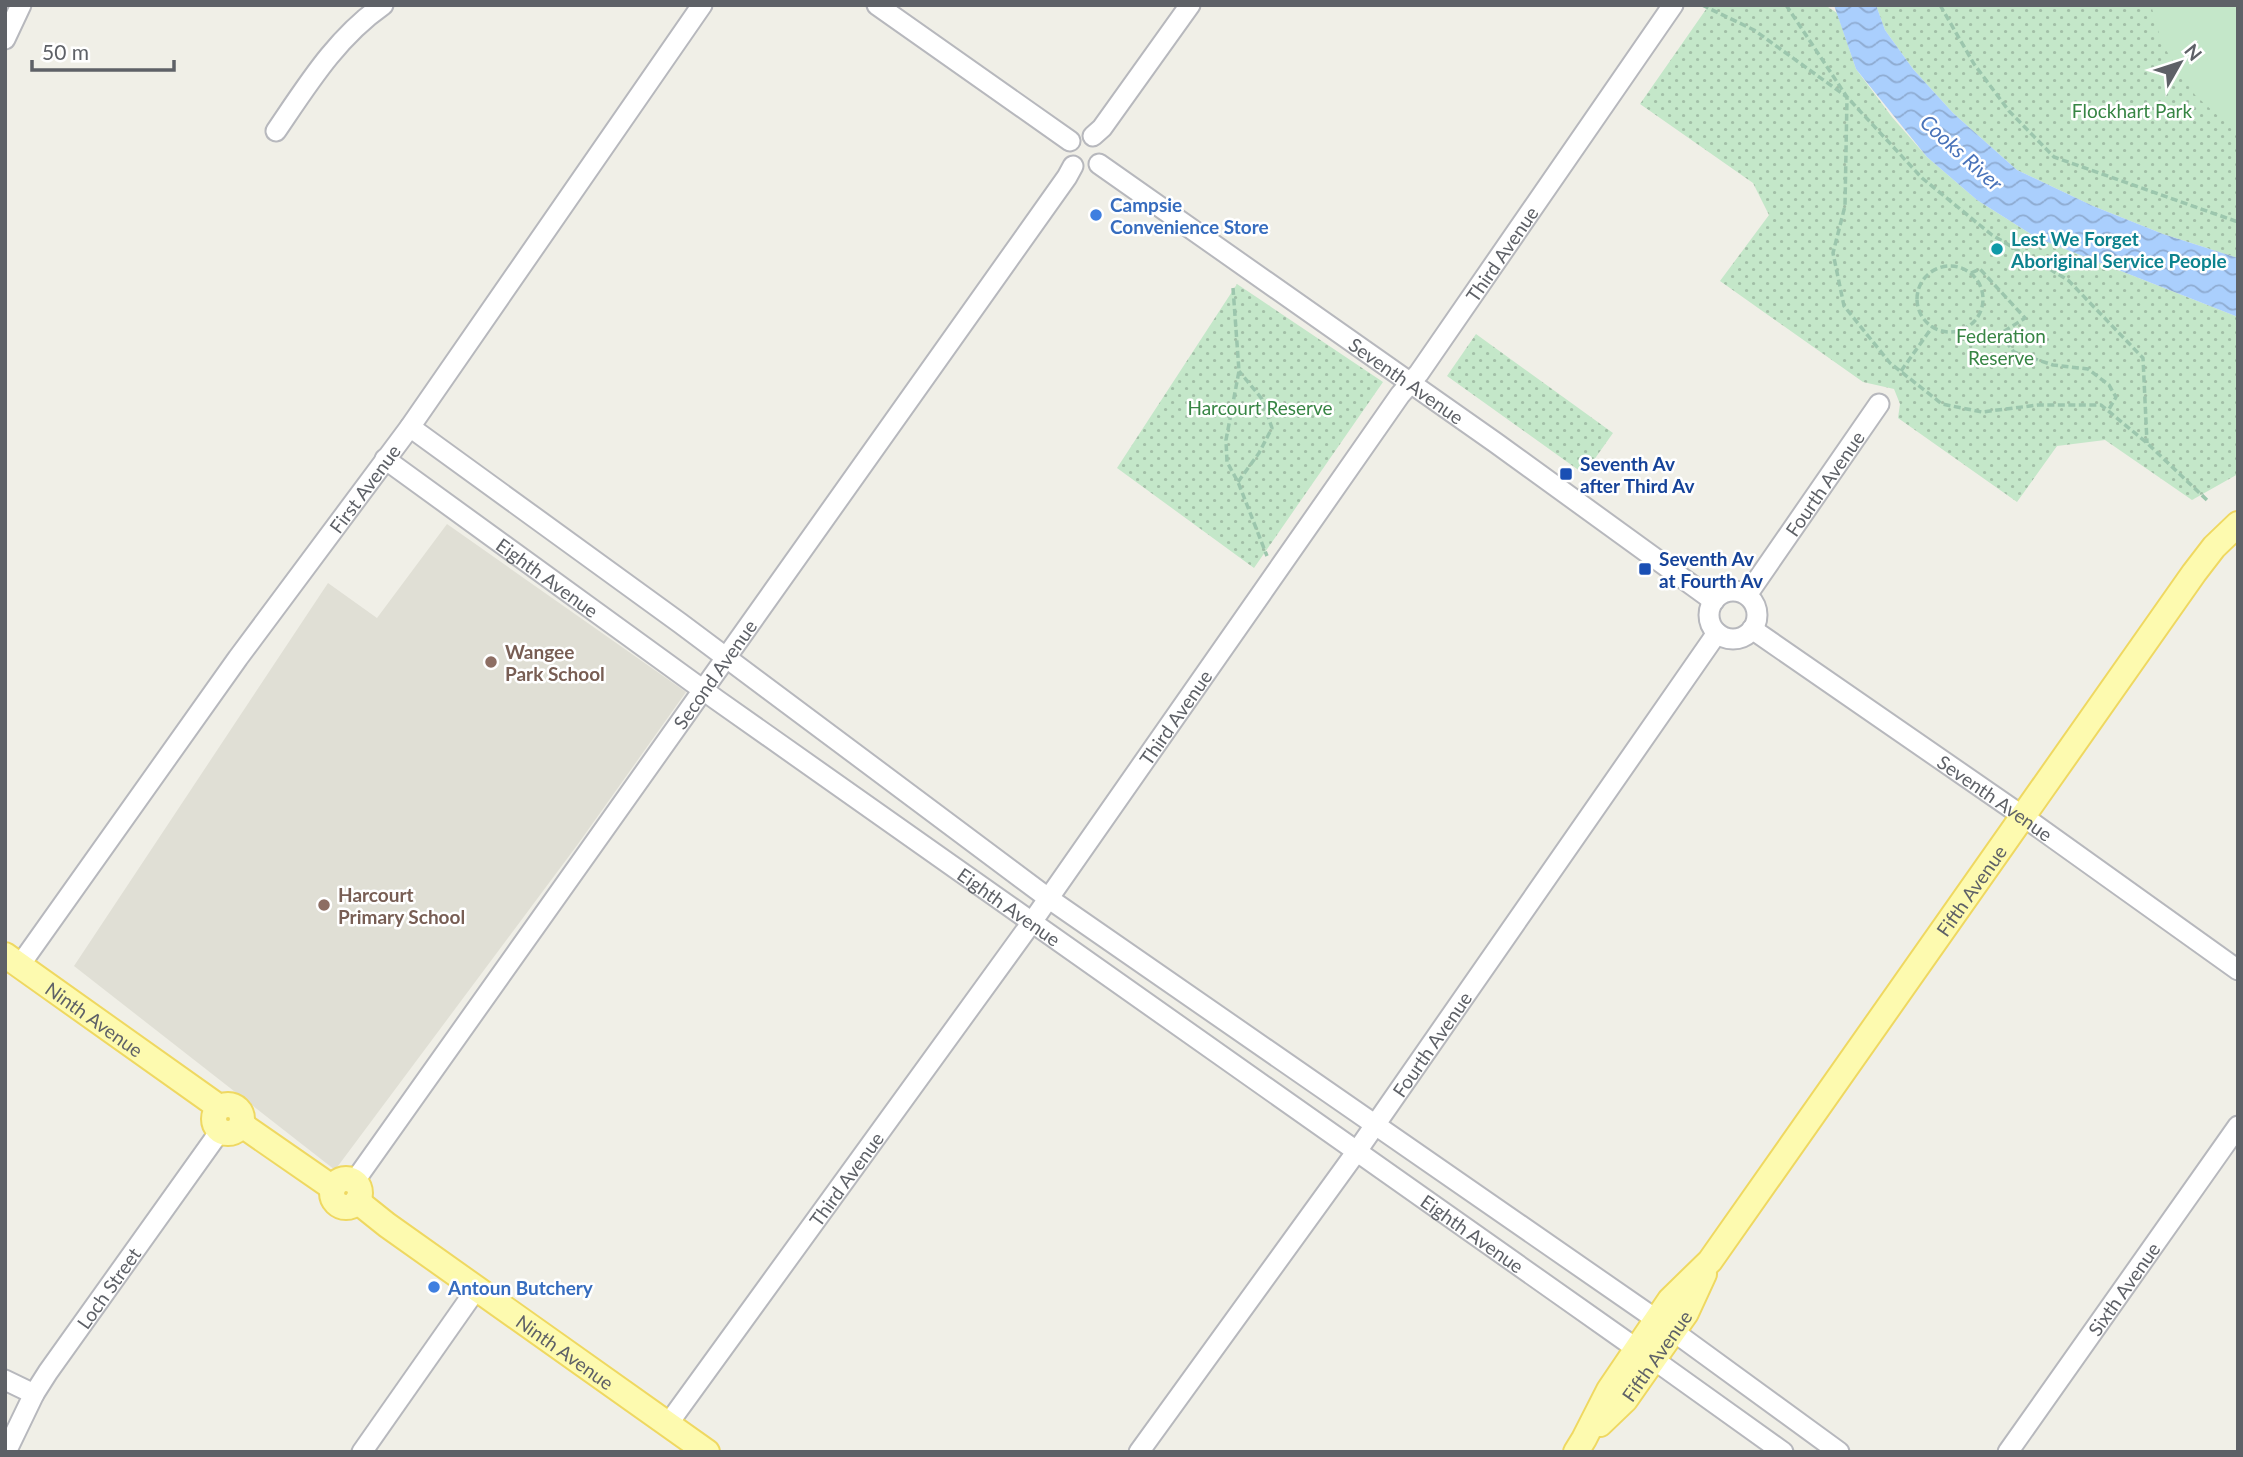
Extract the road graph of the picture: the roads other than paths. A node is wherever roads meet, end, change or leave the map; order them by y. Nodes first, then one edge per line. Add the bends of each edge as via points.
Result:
1 (21, 5) edge
2 (383, 5) edge
3 (702, 5) edge
4 (877, 5) edge
5 (1190, 5) edge
6 (1674, 5) edge
7 (5, 39) edge
8 (276, 131) dead end
9 (1093, 136) junction
10 (1070, 142) junction
11 (1099, 164) junction
12 (1073, 166) junction
13 (1409, 384) junction
14 (1879, 404) dead end
15 (410, 427) junction
16 (386, 459) junction
17 (2238, 524) edge
18 (1747, 596) junction
19 (1714, 601) junction
20 (1752, 629) junction
21 (1717, 633) junction
22 (726, 658) junction
23 (703, 690) junction
24 (2024, 817) junction
25 (1048, 898) junction
26 (1032, 922) junction
27 (12, 960) edge
28 (2238, 970) edge
29 (1159, 975) junction
30 (1140, 998) junction
31 (1256, 1042) junction
32 (1238, 1067) junction
33 (227, 1121) junction
34 (1375, 1125) junction
35 (2238, 1126) edge
36 (1357, 1151) junction
37 (348, 1190) junction
38 (1485, 1200) junction
39 (1466, 1228) junction
40 (1536, 1236) junction
41 (1518, 1264) junction
42 (477, 1288) junction
43 (1665, 1325) junction
44 (1645, 1354) junction
45 (5, 1380) edge
46 (34, 1394) junction
47 (668, 1424) junction
48 (1580, 1446) edge
49 (6, 1452) edge
50 (362, 1452) edge
51 (707, 1452) edge
52 (1139, 1452) edge
53 (1783, 1452) edge
54 (1839, 1452) edge
55 (2008, 1452) edge

1 - 7 street
2 - 8 street via 336,46
3 - 15 street, First Avenue
4 - 10 street
5 - 9 street
6 - 13 street, Third Avenue
9 - 10 street via 1081,135
9 - 11 street via 1103,151
10 - 12 street via 1067,156
11 - 12 street via 1084,171
11 - 13 street, Seventh Avenue
12 - 22 street, Second Avenue
13 - 19 street, Seventh Avenue
13 - 25 street, Third Avenue
14 - 18 street, Fourth Avenue
15 - 16 street, First Avenue
15 - 22 street, Eighth Avenue
16 - 23 street, Eighth Avenue
16 - 27 street, First Avenue
17 - 24 main road, Fifth Avenue via 2194,573
18 - 19 street via 1733,591
18 - 20 street via 1757,615
19 - 21 street via 1709,614
20 - 21 street via 1732,639
20 - 24 street, Seventh Avenue
21 - 34 street, Fourth Avenue
22 - 23 street, Second Avenue
22 - 25 street, Eighth Avenue
23 - 26 street, Eighth Avenue
23 - 37 street, Second Avenue
24 - 28 street, Seventh Avenue
24 - 43 main road, Fifth Avenue via 1710,1261 1686,1312
25 - 26 street, Third Avenue
25 - 29 street, Eighth Avenue
26 - 30 street, Eighth Avenue
26 - 47 street, Third Avenue
27 - 33 main road, Ninth Avenue
29 - 30 street
29 - 31 street, Eighth Avenue
30 - 32 street, Eighth Avenue
31 - 32 street
31 - 34 street, Eighth Avenue
32 - 36 street, Eighth Avenue
33 - 37 main road, Ninth Avenue
33 - 46 street, Loch Street
34 - 36 street, Fourth Avenue
34 - 38 street, Eighth Avenue
35 - 55 street, Sixth Avenue
36 - 39 street, Eighth Avenue
36 - 52 street, Fourth Avenue
37 - 42 main road, Ninth Avenue via 387,1225
38 - 39 street
38 - 40 street, Eighth Avenue
39 - 41 street, Eighth Avenue
40 - 41 street
40 - 43 street, Eighth Avenue
41 - 44 street, Eighth Avenue
42 - 47 main road, Ninth Avenue
42 - 50 street
43 - 44 main road, Fifth Avenue
43 - 54 street, Eighth Avenue
44 - 48 main road, Fifth Avenue via 1609,1390
44 - 53 street, Eighth Avenue
45 - 46 street
46 - 49 street, Loch Street
47 - 51 main road, Ninth Avenue

